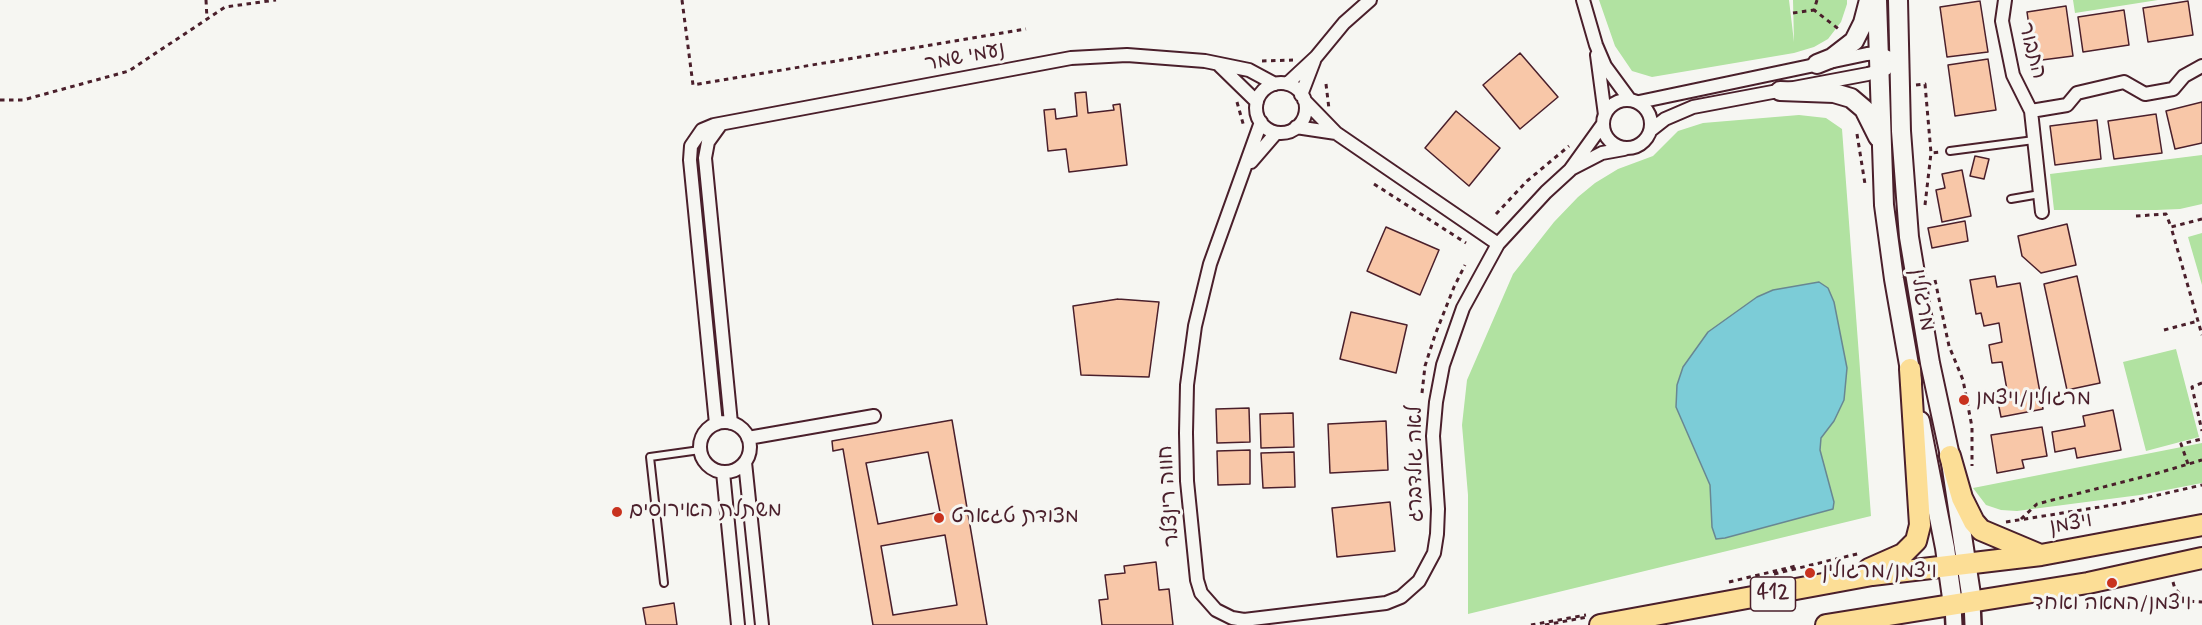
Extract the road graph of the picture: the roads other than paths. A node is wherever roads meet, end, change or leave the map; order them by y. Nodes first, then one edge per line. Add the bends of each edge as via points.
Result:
1 (1370, 0) edge
2 (1583, 0) edge
3 (1869, 0) edge
4 (1877, 0) edge
5 (1898, 0) edge
6 (2005, 0) edge
7 (1596, 45) junction
8 (1316, 57) junction
9 (1879, 62) junction
10 (1900, 63) junction
11 (1817, 64) junction
12 (1218, 65) junction
13 (2202, 66) edge
14 (1281, 84) junction
15 (1780, 91) junction
16 (1303, 98) junction
17 (1634, 101) junction
18 (1257, 102) junction
19 (2031, 111) junction
20 (1604, 119) junction
21 (1261, 122) junction
22 (721, 124) junction
23 (1296, 127) junction
24 (1651, 130) junction
25 (1276, 133) junction
26 (1336, 133) junction
27 (2035, 140) junction
28 (1881, 145) junction
29 (1625, 149) junction
30 (1950, 151) road end
31 (1246, 168) junction
32 (1570, 170) junction
33 (2040, 194) junction
34 (2011, 199) dead end
35 (2042, 212) dead end
36 (1498, 244) junction
37 (1910, 369) junction
38 (874, 416) dead end
39 (731, 423) junction
40 (716, 424) junction
41 (748, 438) junction
42 (700, 450) junction
43 (1950, 456) junction
44 (745, 462) junction
45 (723, 472) junction
46 (2202, 525) edge
47 (1966, 555) junction
48 (2041, 555) junction
49 (1946, 557) junction
50 (2202, 558) edge
51 (1419, 581) joint
52 (664, 583) dead end
53 (1799, 589) junction
54 (1963, 603) junction
55 (738, 625) edge
56 (762, 625) edge
57 (1600, 625) edge
58 (1826, 625) edge
59 (1954, 625) edge
60 (1973, 625) edge

1 - 8 street via 1344,23
2 - 7 street
3 - 11 main road via 1854,41
4 - 9 main road, מרגולין
5 - 10 main road, מרגולין
6 - 19 street, התבור via 2002,21 2013,75
7 - 17 street via 1605,66
7 - 20 street
8 - 14 street
8 - 16 street
9 - 10 street
9 - 11 street
9 - 15 street
9 - 28 main road, מרגולין
10 - 43 main road, מרגולין via 1909,237
11 - 17 street
12 - 14 street, נעמי שמר via 1249,70
12 - 18 street
12 - 22 street, נעמי שמר via 1127,55 1071,58
13 - 19 street, התבור via 2173,88 2145,94 2124,82 2077,93 2067,105
14 - 16 street via 1293,87
14 - 18 street via 1262,92
15 - 24 street via 1687,109
15 - 28 main road via 1834,93 1855,100 1870,118
16 - 23 street via 1305,115
16 - 26 street
17 - 20 street via 1611,105
17 - 24 street via 1648,111
18 - 21 street
19 - 27 street, התבור
20 - 29 street via 1608,140
20 - 32 street, לאה גולדברג
21 - 25 street
21 - 31 street, חווה רינצלר
22 - 39 street via 708,142 705,158
22 - 40 street, נעמי שמר via 702,130 691,146 690,160
23 - 25 street
23 - 26 street
24 - 29 street via 1644,142
25 - 31 street, חווה רינצלר
26 - 36 street
27 - 30 lane
27 - 33 street, התבור
28 - 37 main road, מרגולין via 1889,248
29 - 32 street, לאה גולדברג via 1602,153
31 - 51 street, חווה רינצלר via 1210,264 1195,326 1187,385 1187,481 1202,593 1225,615 1257,620 1386,603 1401,597
32 - 36 street, לאה גולדברג
33 - 34 lane
33 - 35 street, התבור
36 - 51 street, לאה גולדברג via 1463,308 1443,365 1433,436 1437,534 1434,553
37 - 49 main road, מרגולין
37 - 53 main road via 1920,525 1916,541 1895,559
38 - 41 street
39 - 40 street
39 - 41 street via 739,426
40 - 42 street via 704,434
41 - 44 street
42 - 45 street via 708,465
42 - 52 lane via 650,457
43 - 47 main road, מרגולין
43 - 48 main road via 1962,498 1974,522 1982,530
44 - 45 street
44 - 56 street
45 - 55 street
46 - 48 main road, ויצמן / 412
47 - 48 main road, ויצמן / 412
47 - 49 main road, ויצמן / 412
47 - 54 main road, מרגולין
49 - 53 main road, 412
49 - 54 main road, מרגולין
50 - 54 main road via 2088,583
53 - 57 main road, 412
54 - 58 main road
54 - 59 street
54 - 60 street

